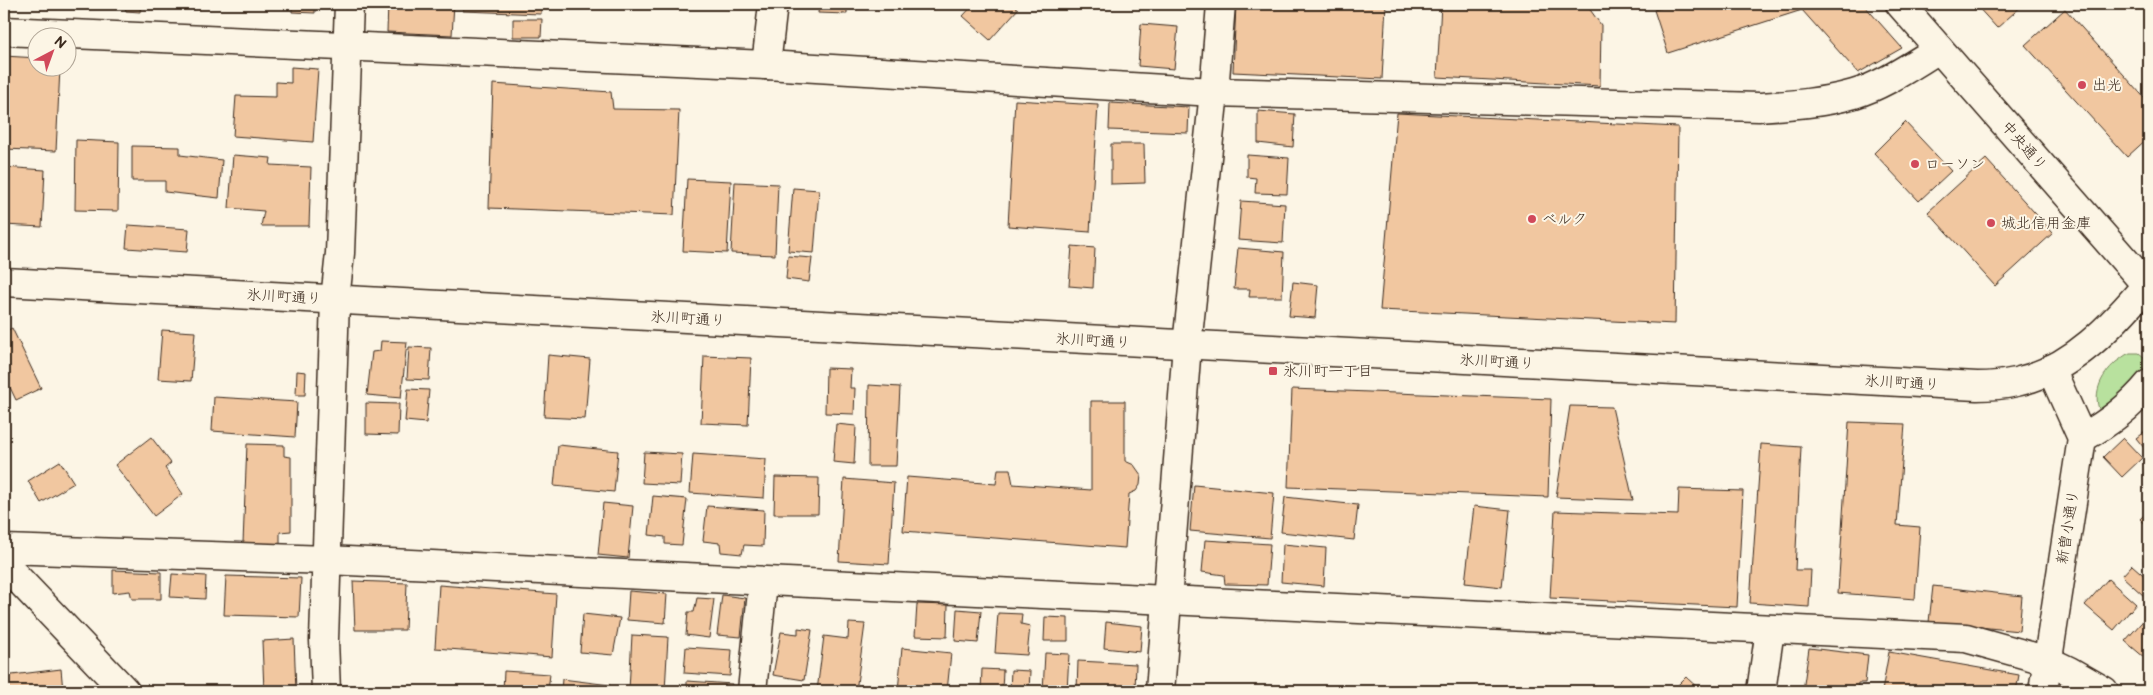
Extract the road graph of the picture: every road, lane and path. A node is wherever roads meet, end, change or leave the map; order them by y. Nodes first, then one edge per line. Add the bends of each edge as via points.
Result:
1 (349, 4) edge
2 (773, 4) edge
3 (1221, 4) edge
4 (1900, 4) edge
5 (4, 31) edge
6 (347, 46) junction
7 (1939, 49) junction
8 (766, 65) junction
9 (1214, 92) junction
10 (4, 282) edge
11 (2148, 285) edge
12 (335, 300) junction
13 (1187, 345) junction
14 (2051, 370) junction
15 (2149, 384) edge
16 (2082, 438) junction
17 (4, 549) edge
18 (327, 560) junction
19 (4, 564) edge
20 (763, 582) junction
21 (1167, 601) junction
22 (1770, 630) junction
23 (2048, 661) junction
24 (125, 691) edge
25 (326, 691) edge
26 (752, 691) edge
27 (1160, 691) edge
28 (1761, 691) edge
29 (2043, 691) edge
30 (2104, 691) edge

1 - 6 street
2 - 8 street
3 - 9 street
4 - 7 street, 中央通り
5 - 6 street
6 - 8 street
6 - 12 street via 340,253
7 - 9 street via 1855,94 1808,104 1759,107
7 - 11 street, 中央通り
8 - 9 street
9 - 13 street
10 - 12 street, 氷川町通り
11 - 14 street, 氷川町通り via 2103,332
12 - 13 street, 氷川町通り
12 - 18 street
13 - 14 street, 氷川町通り via 1977,386 2016,382
13 - 21 street
14 - 16 street
15 - 16 street via 2108,421
16 - 23 street, 新曽小通り
17 - 18 street
18 - 20 street
18 - 25 street
19 - 24 street
20 - 21 street
20 - 26 street
21 - 22 street
21 - 27 street
22 - 23 street via 1966,638
22 - 28 street
23 - 29 street, 新曽小通り
23 - 30 street

